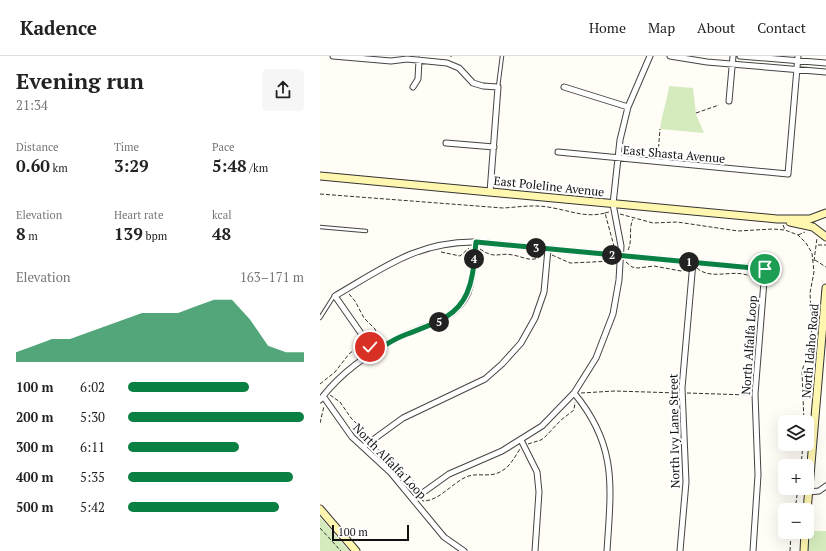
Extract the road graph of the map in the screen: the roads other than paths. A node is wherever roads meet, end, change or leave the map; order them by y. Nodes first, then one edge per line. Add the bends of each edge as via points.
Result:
1 (333, 56) edge
2 (502, 56) edge
3 (650, 56) edge
4 (670, 56) edge
5 (733, 56) edge
6 (740, 56) edge
7 (798, 58) edge
8 (419, 60) junction
9 (826, 63) edge
10 (732, 64) junction
11 (797, 69) junction
12 (826, 72) edge
13 (413, 87) dead end
14 (498, 87) junction
15 (564, 87) dead end
16 (729, 101) dead end
17 (628, 107) junction
18 (446, 144) dead end
19 (494, 148) junction
20 (558, 152) dead end
21 (617, 159) junction
22 (320, 176) edge
23 (490, 192) junction
24 (613, 204) junction
25 (826, 207) edge
26 (822, 214) edge
27 (777, 219) junction
28 (320, 228) edge
29 (366, 231) dead end
30 (822, 236) edge
31 (476, 242) junction
32 (548, 249) junction
33 (621, 255) junction
34 (693, 262) junction
35 (826, 288) edge
36 (335, 296) junction
37 (320, 318) edge
38 (374, 352) junction
39 (574, 393) junction
40 (321, 398) edge
41 (521, 440) junction
42 (363, 447) junction
43 (812, 459) edge
44 (826, 486) edge
45 (814, 492) edge
46 (414, 499) junction
47 (320, 509) edge
48 (805, 539) edge
49 (356, 551) edge
50 (464, 551) edge
51 (534, 551) edge
52 (607, 551) edge
53 (680, 551) edge
54 (753, 551) edge
55 (804, 551) edge

1 - 8 street via 391,61
2 - 14 lane
3 - 17 street
4 - 10 street
5 - 10 street
6 - 7 street
7 - 9 street
7 - 11 street
8 - 13 street via 418,79
8 - 14 street via 447,63 459,68 473,83
10 - 11 street
10 - 16 street
11 - 12 street
11 - 21 street, East Shasta Avenue via 788,174
14 - 19 street
15 - 17 street
17 - 21 street
18 - 19 street
19 - 23 street
20 - 21 street, East Shasta Avenue
21 - 24 street
22 - 23 main road, East Poleline Avenue
23 - 24 main road, East Poleline Avenue
24 - 27 main road, East Poleline Avenue
24 - 33 street via 621,242
25 - 26 main road
26 - 27 main road, East Poleline Avenue via 810,219
26 - 30 main road via 818,225
27 - 30 main road, East Poleline Avenue via 809,226
28 - 29 lane
31 - 32 street, North Alfalfa Loop
31 - 36 street, North Alfalfa Loop via 444,244 404,256
31 - 38 street via 472,278 467,294 458,308 445,319
32 - 33 street, North Alfalfa Loop
32 - 42 street via 544,292 536,318 521,343 502,364 485,379 403,418
33 - 34 street, North Alfalfa Loop
33 - 39 street via 617,297 608,332 596,358
34 - 53 street, North Ivy Lane Street via 682,388 686,482
34 - 54 street, North Alfalfa Loop via 765,269 755,394 758,475
35 - 43 main road, North Idaho Road
36 - 37 lane
36 - 38 street
38 - 40 street via 348,368
39 - 41 street via 542,426
39 - 52 street via 593,419 607,452 611,486
40 - 42 street, North Alfalfa Loop
41 - 46 street via 449,474
41 - 51 street via 537,472 539,492
42 - 46 street, North Alfalfa Loop
44 - 45 street
46 - 50 street, North Alfalfa Loop via 444,537
47 - 49 main road
48 - 55 main road

